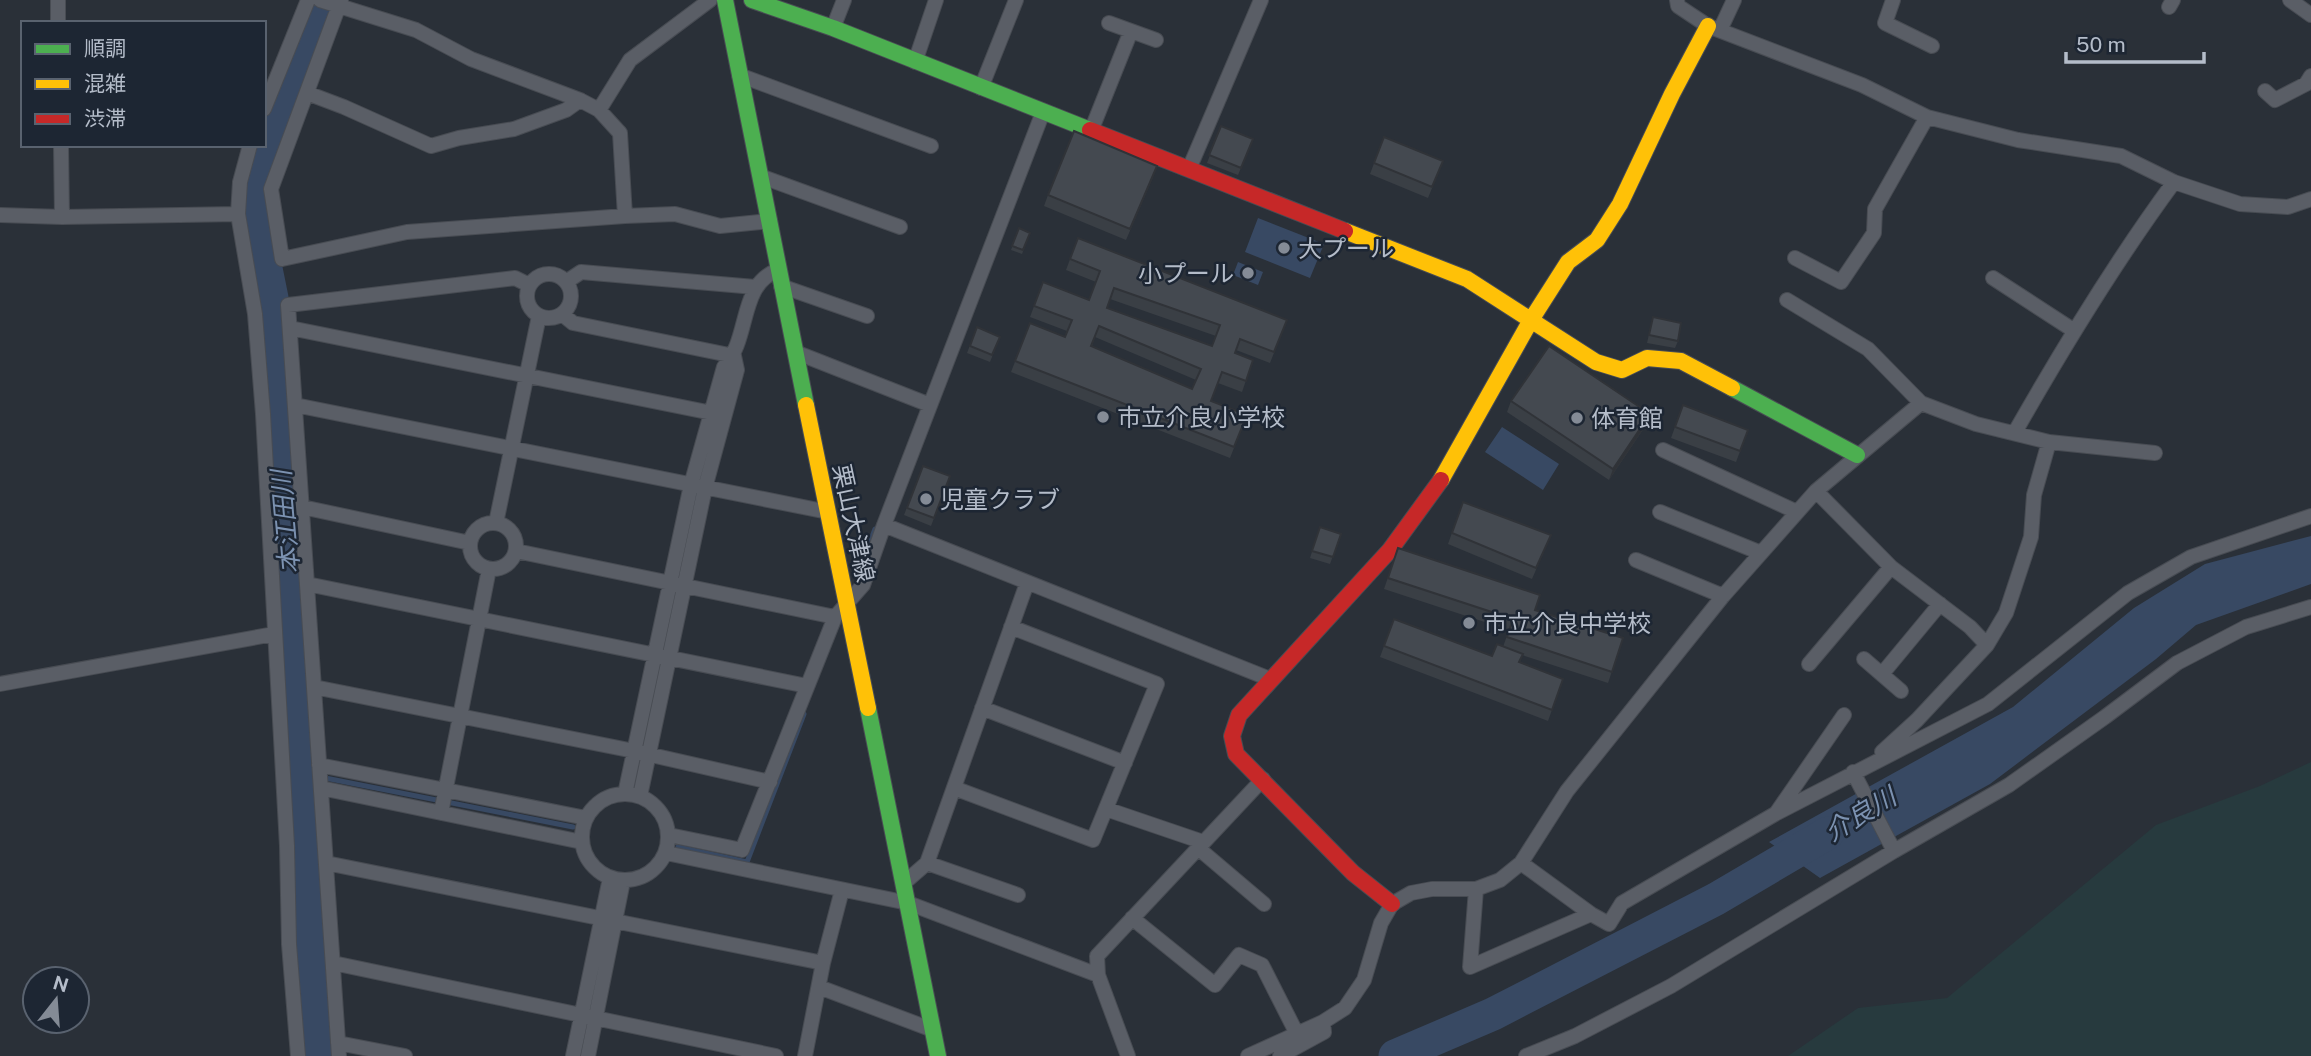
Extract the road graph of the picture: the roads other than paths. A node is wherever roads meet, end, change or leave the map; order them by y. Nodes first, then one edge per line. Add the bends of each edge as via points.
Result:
1 (58, 0) edge
2 (308, 0) edge
3 (320, 0) edge
4 (710, 0) edge
5 (725, 0) edge
6 (752, 0) edge
7 (844, 0) edge
8 (936, 0) edge
9 (1016, 0) edge
10 (1261, 0) edge
11 (1676, 0) edge
12 (1734, 0) edge
13 (1893, 0) edge
14 (2290, 0) edge
15 (340, 3) edge
16 (2311, 15) edge
17 (58, 21) edge
18 (1108, 23) dead end
19 (833, 28) junction
20 (1714, 28) junction
21 (1131, 31) junction
22 (1156, 40) dead end
23 (1932, 46) dead end
24 (915, 62) junction
25 (739, 75) junction
26 (270, 79) edge
27 (2309, 83) edge
28 (981, 88) junction
29 (2265, 91) dead end
30 (307, 93) junction
31 (266, 99) edge
32 (580, 100) junction
33 (599, 110) junction
34 (1043, 112) junction
35 (1927, 117) junction
36 (1091, 131) junction
37 (931, 146) dead end
38 (61, 147) edge
39 (249, 147) edge
40 (1189, 169) junction
41 (760, 176) junction
42 (2174, 182) junction
43 (2311, 200) edge
44 (238, 214) junction
45 (0, 215) edge
46 (625, 216) junction
47 (62, 217) junction
48 (770, 221) junction
49 (900, 226) dead end
50 (1794, 258) dead end
51 (779, 278) junction
52 (1993, 278) dead end
53 (566, 282) junction
54 (529, 285) junction
55 (755, 287) junction
56 (1787, 300) dead end
57 (562, 314) junction
58 (539, 316) junction
59 (867, 316) dead end
60 (1531, 320) junction
61 (290, 328) junction
62 (2073, 330) junction
63 (795, 352) junction
64 (734, 356) junction
65 (526, 376) junction
66 (1921, 403) junction
67 (295, 405) junction
68 (930, 405) junction
69 (718, 414) junction
70 (2015, 432) junction
71 (2049, 442) junction
72 (511, 448) junction
73 (1663, 450) dead end
74 (2155, 453) dead end
75 (1857, 455) junction
76 (698, 486) junction
77 (1816, 491) junction
78 (302, 508) junction
79 (828, 512) junction
80 (1660, 512) dead end
81 (1797, 512) junction
82 (2311, 516) edge
83 (496, 523) junction
84 (884, 525) junction
85 (470, 543) junction
86 (516, 551) junction
87 (1761, 553) junction
88 (1636, 560) dead end
89 (1891, 567) junction
90 (489, 569) junction
91 (1027, 583) junction
92 (307, 584) junction
93 (678, 585) junction
94 (1723, 596) junction
95 (847, 602) junction
96 (1940, 604) junction
97 (2311, 607) edge
98 (835, 617) junction
99 (479, 619) junction
100 (1011, 627) junction
101 (274, 634) junction
102 (1987, 645) junction
103 (663, 656) junction
104 (1864, 659) dead end
105 (1809, 664) dead end
106 (1882, 674) junction
107 (1270, 679) junction
108 (0, 684) edge
109 (807, 686) junction
110 (314, 687) junction
111 (1901, 691) dead end
112 (982, 708) junction
113 (1844, 715) dead end
114 (460, 716) junction
115 (642, 753) junction
116 (1125, 763) junction
117 (319, 765) junction
118 (1868, 765) junction
119 (1853, 772) junction
120 (1263, 779) junction
121 (770, 782) junction
122 (321, 788) junction
123 (954, 788) junction
124 (625, 794) junction
125 (640, 796) junction
126 (443, 801) junction
127 (1106, 809) junction
128 (1775, 814) junction
129 (586, 818) junction
130 (669, 835) junction
131 (582, 842) junction
132 (1891, 844) junction
133 (1200, 845) junction
134 (666, 853) junction
135 (326, 863) junction
136 (927, 863) junction
137 (1521, 863) junction
138 (616, 880) junction
139 (904, 883) junction
140 (1476, 888) junction
141 (842, 890) junction
142 (1018, 895) dead end
143 (908, 903) junction
144 (1265, 904) dead end
145 (1392, 904) junction
146 (1591, 914) junction
147 (1132, 918) junction
148 (608, 920) junction
149 (332, 963) junction
150 (823, 963) junction
151 (1098, 975) junction
152 (819, 987) junction
153 (588, 1017) junction
154 (1323, 1022) junction
155 (933, 1030) junction
156 (1297, 1034) junction
157 (338, 1049) edge
158 (298, 1056) edge
159 (405, 1056) edge
160 (573, 1056) edge
161 (588, 1056) edge
162 (776, 1056) edge
163 (805, 1056) edge
164 (939, 1056) edge
165 (1128, 1056) edge
166 (1248, 1056) edge
167 (1280, 1056) edge
168 (1527, 1056) edge

1 - 17 street
2 - 26 street
3 - 15 street
4 - 33 street via 630,60
5 - 25 street, 栗山大津線
6 - 19 street
7 - 19 street
8 - 24 street
9 - 28 street
10 - 40 street
11 - 20 street via 1678,6
12 - 20 street
13 - 23 street via 1885,23
14 - 16 street
15 - 30 street
15 - 32 street
18 - 21 street
19 - 24 street
20 - 35 street via 1862,85
20 - 60 street via 1672,94 1620,204 1597,240 1568,262
21 - 22 street
21 - 36 street
24 - 28 street
25 - 37 street
25 - 41 street, 栗山大津線
26 - 31 street
27 - 29 street via 2275,100
28 - 34 street
30 - 32 street via 431,146 513,129 566,110
30 - 46 street via 271,189 282,259 407,232
32 - 33 street
33 - 46 street via 620,133
34 - 36 street
34 - 68 street
35 - 42 street via 2018,140 2121,156
35 - 50 street via 1875,209 1874,233 1841,282
36 - 40 street
38 - 47 street
39 - 44 street
40 - 60 street via 1467,278
41 - 48 street, 栗山大津線
41 - 49 street
42 - 43 street via 2240,204 2288,207
42 - 62 street
44 - 47 street
44 - 101 street via 255,314
45 - 47 street
46 - 48 street via 675,214 720,226
48 - 51 street, 栗山大津線
51 - 55 street via 764,275
51 - 59 street
51 - 63 street, 栗山大津線
52 - 62 street
53 - 54 street via 546,273
53 - 55 street via 581,272
53 - 57 street via 571,296
54 - 58 street via 526,299
54 - 61 street via 515,278 288,305
55 - 64 street
56 - 66 street via 1868,349
57 - 58 street
57 - 64 street via 573,323
58 - 65 street
60 - 75 street via 1596,362 1622,370 1647,358 1681,361
60 - 107 street via 1447,472 1390,550
61 - 65 street
61 - 67 street
62 - 70 street
63 - 68 street
63 - 79 street, 栗山大津線
64 - 69 street via 724,367
65 - 69 street
65 - 72 street
66 - 70 street via 1976,424
66 - 75 street
67 - 72 street
67 - 78 street
68 - 84 street
69 - 76 street
70 - 71 street
71 - 74 street
71 - 102 street via 2034,495 2031,537 2006,613
72 - 76 street
72 - 83 street
73 - 81 street
75 - 77 street
76 - 79 street
76 - 93 street
77 - 81 street
77 - 89 street
78 - 85 street
78 - 92 street
79 - 95 street, 栗山大津線
80 - 87 street
81 - 87 street
82 - 118 street via 2191,557 2128,593 1988,704
83 - 85 street via 476,530
83 - 86 street via 512,533
84 - 91 street
84 - 95 street via 863,585
85 - 90 street via 472,557
86 - 90 street via 503,567
86 - 93 street
87 - 94 street
88 - 94 street
89 - 96 street
89 - 105 street
90 - 99 street
91 - 100 street
91 - 107 street
92 - 99 street
92 - 110 street
93 - 98 street
93 - 103 street
94 - 137 street via 1567,791
95 - 98 street
95 - 139 street, 栗山大津線
96 - 102 street
96 - 106 street
97 - 132 street via 2246,627 2177,663 2009,785
98 - 109 street
99 - 103 street
99 - 114 street
100 - 112 street
100 - 116 street via 1157,684
101 - 108 street
101 - 158 street
102 - 118 street
103 - 109 street
103 - 115 street
104 - 106 street
106 - 111 street
107 - 120 street via 1239,715 1232,736 1236,754
109 - 121 street
110 - 114 street
110 - 117 street
112 - 116 street
112 - 123 street
113 - 128 street
114 - 115 street
114 - 126 street
115 - 121 street
115 - 124 street
115 - 125 street
116 - 127 street
117 - 122 street
117 - 126 street
118 - 119 street
119 - 128 street
119 - 132 street
120 - 133 street
120 - 145 street via 1353,873
121 - 130 street via 742,850
122 - 126 street
122 - 135 street
123 - 127 street via 1093,840
123 - 136 street
124 - 125 street
124 - 129 street via 602,800
125 - 130 street via 660,811
126 - 129 street
126 - 131 street
127 - 133 street
128 - 146 street via 1622,903 1609,924
129 - 131 street
130 - 134 street
131 - 138 street via 591,864
132 - 168 street via 1671,986
133 - 144 street
133 - 147 street
134 - 138 street via 649,874 636,880
134 - 141 street
135 - 148 street
135 - 149 street
136 - 139 street
136 - 142 street
137 - 140 street via 1500,880
137 - 146 street
138 - 148 street
139 - 143 street, 栗山大津線
140 - 145 street via 1432,889
140 - 146 street via 1470,968
141 - 143 street
141 - 150 street
143 - 151 street
143 - 155 street, 栗山大津線
145 - 154 street via 1381,923 1364,980 1345,1008
147 - 151 street via 1097,956
147 - 156 street via 1215,985 1239,955 1262,965
148 - 150 street
148 - 153 street
149 - 153 street
149 - 157 street
150 - 152 street
151 - 165 street
152 - 155 street
152 - 163 street
153 - 160 street
153 - 161 street
153 - 162 street
154 - 156 street
154 - 167 street via 1324,1032
155 - 164 street, 栗山大津線
156 - 166 street
157 - 159 street

